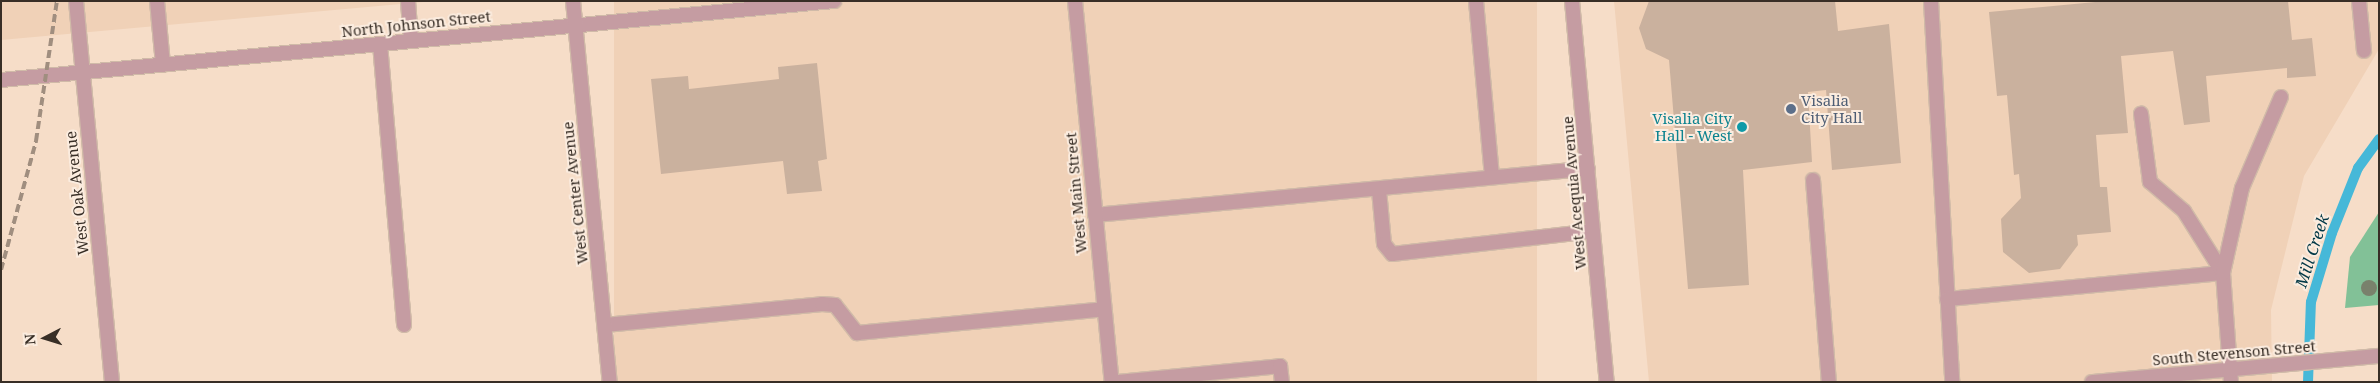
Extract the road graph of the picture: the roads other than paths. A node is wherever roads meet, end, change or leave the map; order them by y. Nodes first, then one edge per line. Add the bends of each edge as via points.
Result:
1 (76, 1) edge
2 (157, 1) edge
3 (408, 1) edge
4 (574, 1) edge
5 (834, 1) edge
6 (1074, 1) edge
7 (1476, 1) edge
8 (1572, 1) edge
9 (1931, 1) edge
10 (2359, 1) edge
11 (575, 25) junction
12 (411, 41) junction
13 (380, 44) junction
14 (2364, 51) dead end
15 (163, 65) junction
16 (81, 72) junction
17 (1, 80) edge
18 (2281, 97) dead end
19 (2142, 114) dead end
20 (1588, 168) junction
21 (1492, 176) junction
22 (1814, 180) dead end
23 (1379, 190) junction
24 (1095, 215) junction
25 (1593, 231) junction
26 (2223, 273) junction
27 (1947, 299) junction
28 (1104, 309) junction
29 (605, 325) junction
30 (404, 326) dead end
31 (2379, 356) edge
32 (2231, 376) edge
33 (112, 382) edge
34 (610, 382) edge
35 (1112, 382) edge
36 (1118, 382) edge
37 (1282, 382) edge
38 (1607, 382) edge
39 (1829, 382) edge
40 (1952, 382) edge
41 (2092, 382) edge

1 - 16 street, West Oak Avenue
2 - 15 street
3 - 12 street
4 - 11 street, West Center Avenue
5 - 11 street, North Johnson Street
6 - 24 street, West Main Street
7 - 21 street
8 - 20 street, West Acequia Avenue
9 - 27 street
10 - 14 street
11 - 12 street, North Johnson Street
11 - 29 street, West Center Avenue
12 - 13 street, North Johnson Street
13 - 15 street, North Johnson Street
13 - 30 street
15 - 16 street, North Johnson Street
16 - 17 street, North Johnson Street
16 - 33 street, West Oak Avenue
18 - 26 street via 2242,188
19 - 26 street via 2150,182 2184,211
20 - 21 street
20 - 25 street, West Acequia Avenue
21 - 23 street
22 - 39 street
23 - 24 street
23 - 25 street via 1384,244 1392,254
24 - 28 street, West Main Street
25 - 38 street, West Acequia Avenue
26 - 27 street
26 - 32 street
27 - 40 street
28 - 29 street via 857,333 835,305 822,304
28 - 35 street, West Main Street
29 - 34 street, West Center Avenue
31 - 32 street, South Stevenson Street via 2271,366
32 - 41 street, South Stevenson Street
36 - 37 street via 1280,366

